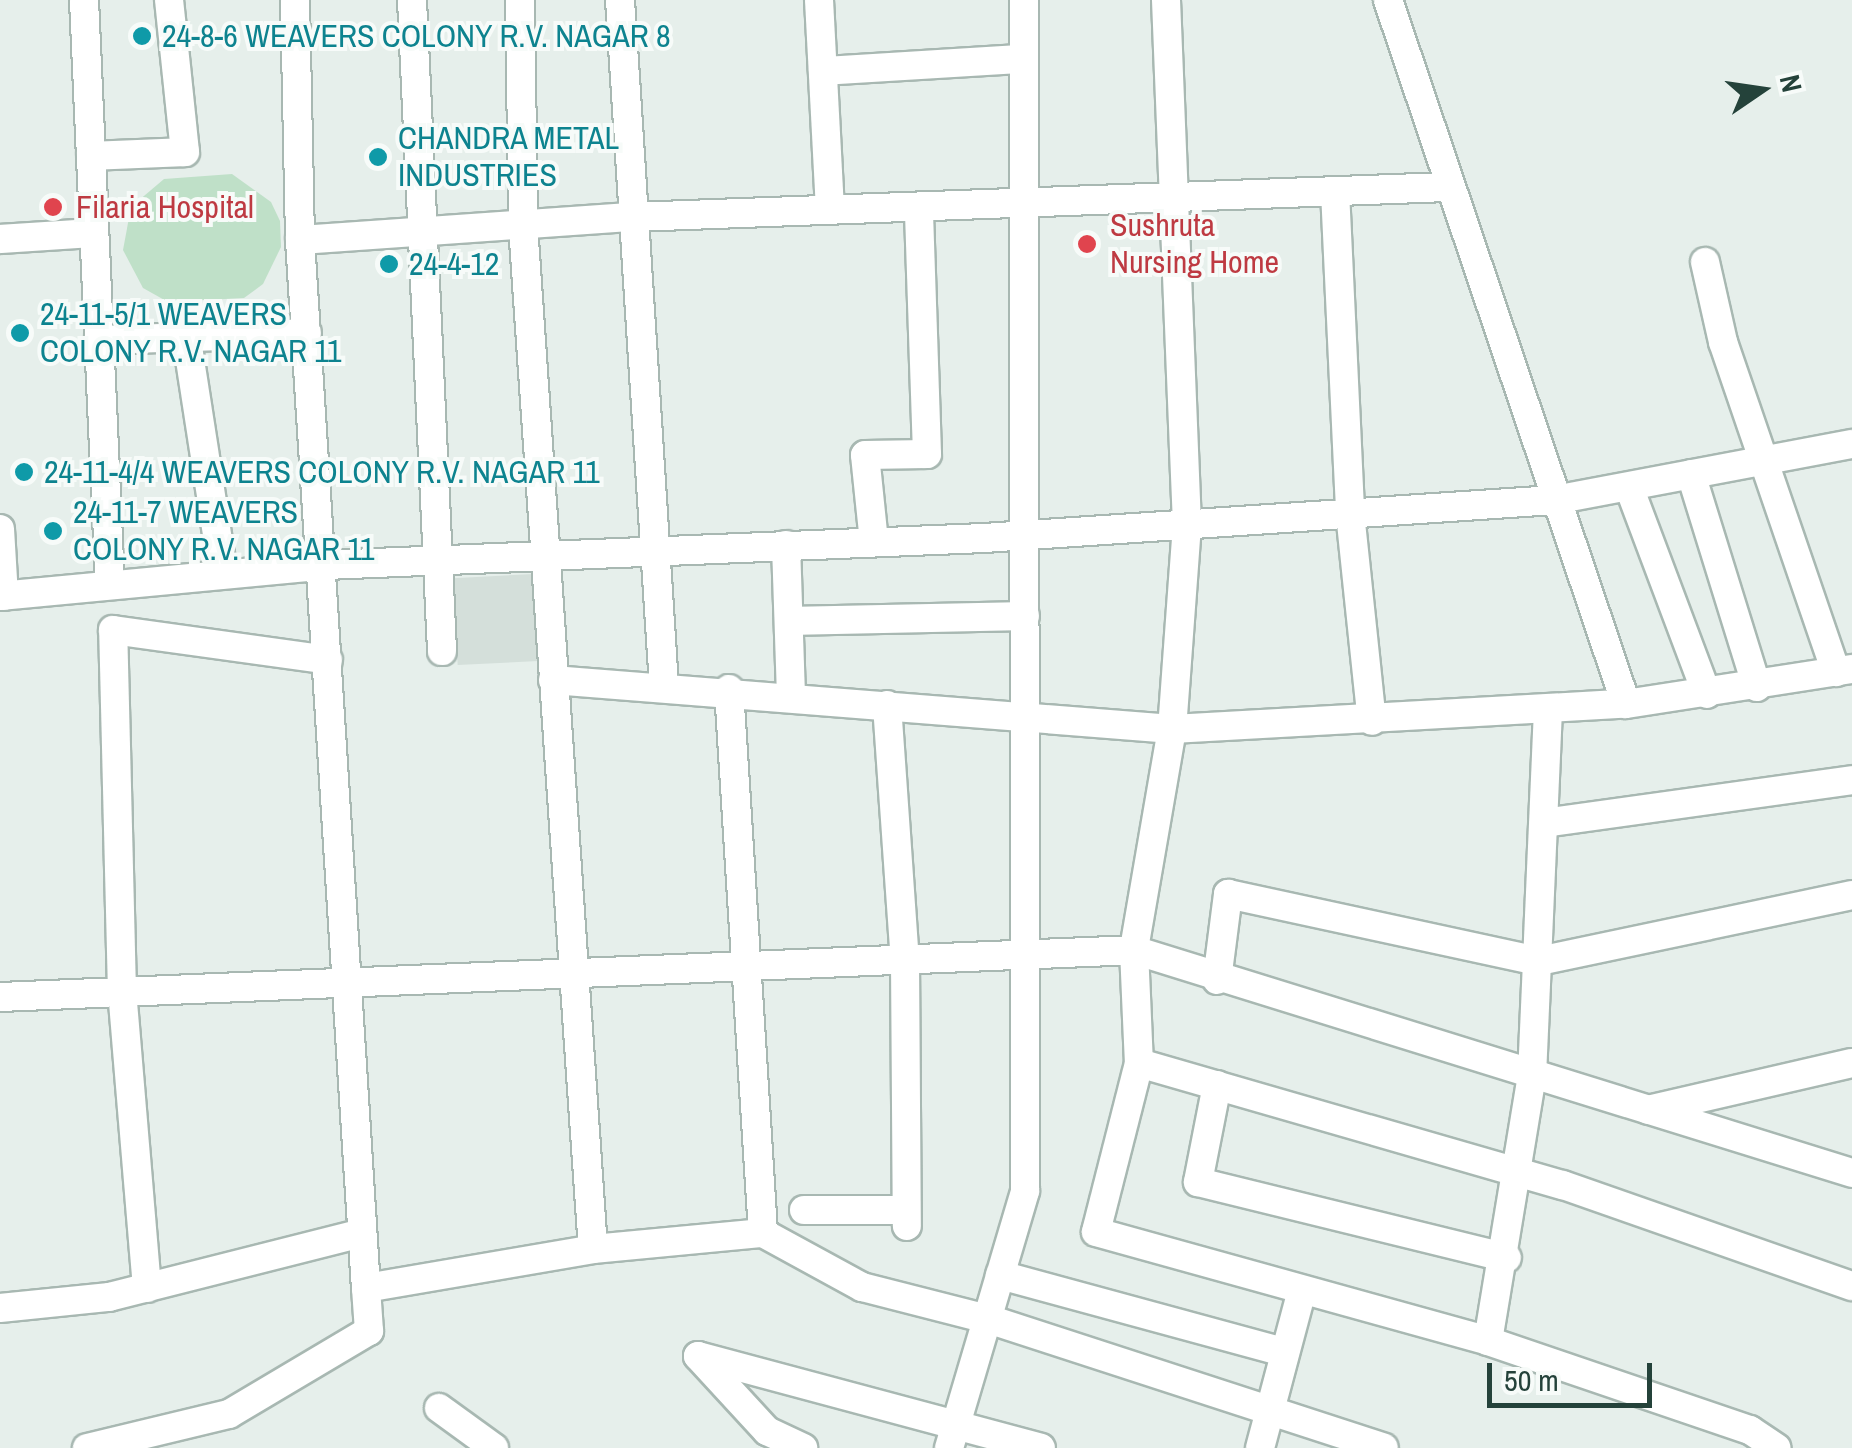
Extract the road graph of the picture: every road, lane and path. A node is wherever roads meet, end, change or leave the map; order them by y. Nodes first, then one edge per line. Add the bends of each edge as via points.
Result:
1 (84, 0) edge
2 (169, 0) edge
3 (295, 0) edge
4 (412, 0) edge
5 (520, 0) edge
6 (620, 0) edge
7 (819, 0) edge
8 (1024, 0) edge
9 (1166, 0) edge
10 (1388, 0) edge
11 (1022, 59) junction
12 (823, 71) junction
13 (91, 156) junction
14 (1446, 188) junction
15 (1335, 192) junction
16 (1173, 197) junction
17 (1023, 205) junction
18 (919, 208) junction
19 (830, 210) junction
20 (633, 216) junction
21 (524, 225) junction
22 (94, 233) junction
23 (416, 234) junction
24 (0, 239) edge
25 (300, 240) junction
26 (1706, 262) dead end
27 (308, 333) junction
28 (186, 334) junction
29 (99, 340) junction
30 (1852, 444) edge
31 (1768, 460) junction
32 (1690, 474) junction
33 (1629, 487) junction
34 (1555, 500) junction
35 (1350, 512) junction
36 (1187, 525) junction
37 (0, 529) edge
38 (1024, 536) junction
39 (874, 542) junction
40 (786, 545) junction
41 (654, 551) junction
42 (546, 556) junction
43 (433, 560) junction
44 (326, 565) junction
45 (224, 574) junction
46 (110, 583) junction
47 (2, 596) edge
48 (1025, 616) junction
49 (788, 621) junction
50 (442, 651) dead end
51 (328, 660) junction
52 (1844, 671) edge
53 (554, 680) junction
54 (664, 686) junction
55 (1757, 687) junction
56 (729, 690) junction
57 (1707, 694) junction
58 (791, 696) junction
59 (1626, 704) junction
60 (887, 705) junction
61 (1548, 710) junction
62 (1024, 712) junction
63 (1372, 721) junction
64 (1172, 729) junction
65 (1852, 780) edge
66 (1544, 823) junction
67 (1852, 895) edge
68 (1134, 950) junction
69 (1031, 956) junction
70 (1539, 961) junction
71 (905, 962) junction
72 (752, 964) junction
73 (568, 974) junction
74 (1217, 980) junction
75 (344, 984) junction
76 (122, 992) junction
77 (0, 997) edge
78 (1138, 1063) junction
79 (1852, 1063) edge
80 (1532, 1076) junction
81 (1216, 1085) junction
82 (1646, 1110) junction
83 (1518, 1172) junction
84 (1852, 1174) edge
85 (804, 1210) dead end
86 (362, 1233) junction
87 (763, 1233) junction
88 (593, 1249) junction
89 (1507, 1258) junction
90 (1000, 1275) junction
91 (1852, 1286) edge
92 (147, 1288) junction
93 (366, 1288) junction
94 (1301, 1294) junction
95 (0, 1308) edge
96 (988, 1318) junction
97 (1488, 1341) junction
98 (1284, 1352) junction
99 (439, 1408) dead end
100 (1269, 1408) junction
101 (957, 1419) junction
102 (87, 1448) edge
103 (494, 1448) edge
104 (803, 1448) edge
105 (950, 1448) edge
106 (1041, 1448) edge
107 (1260, 1448) edge
108 (1384, 1448) edge
109 (1777, 1448) edge

1 - 13 street
2 - 13 street via 184,152
3 - 25 street
4 - 23 street
5 - 21 street
6 - 20 street
7 - 12 street
8 - 11 street
9 - 16 street
10 - 14 street
11 - 12 street
11 - 17 street
12 - 19 street
13 - 22 street
14 - 15 street
14 - 34 street
15 - 16 street
15 - 35 street
16 - 17 street
16 - 36 street
17 - 18 street
17 - 38 street
18 - 19 street
18 - 39 street via 928,454 866,455
19 - 20 street
20 - 21 street
20 - 41 street
21 - 23 street
21 - 42 street
22 - 24 street
22 - 29 street
23 - 25 street
23 - 43 street
25 - 27 street
26 - 31 street via 1723,342
27 - 28 street
27 - 44 street
28 - 29 street
28 - 45 street
29 - 46 street
30 - 31 street
31 - 32 street
31 - 52 street
32 - 33 street
32 - 55 street
33 - 34 street
33 - 57 street
34 - 35 street
34 - 59 street
35 - 36 street
35 - 63 street
36 - 38 street
36 - 64 street
37 - 47 street
38 - 39 street
38 - 48 street
39 - 40 street
40 - 41 street
40 - 49 street
41 - 42 street
41 - 54 street
42 - 43 street
42 - 53 street
43 - 44 street
43 - 50 street
44 - 45 street
44 - 51 street
45 - 46 street
46 - 47 street
48 - 49 street
48 - 62 street
49 - 58 street
51 - 75 street
51 - 76 street via 113,630
52 - 55 street
53 - 54 street
53 - 73 street
54 - 56 street
55 - 57 street
56 - 58 street
56 - 72 street
57 - 59 street
58 - 60 street
59 - 61 street
60 - 62 street
60 - 71 street
61 - 63 street
61 - 66 street
62 - 64 street
62 - 69 street
63 - 64 street
64 - 68 street
65 - 66 street
66 - 70 street
67 - 70 street
68 - 69 street
68 - 74 street
68 - 78 street
69 - 71 street
69 - 90 street via 1025,1192
70 - 74 street via 1228,894
70 - 80 street
71 - 72 street
71 - 85 street via 906,1218
72 - 73 street
72 - 87 street
73 - 75 street
73 - 88 street
74 - 80 street
75 - 76 street
75 - 86 street
76 - 77 street
76 - 92 street
78 - 81 street
78 - 94 street via 1096,1232
79 - 82 street
80 - 82 street
80 - 83 street
81 - 83 street
81 - 89 street via 1198,1182
82 - 84 street
83 - 89 street
83 - 91 street
86 - 92 street
86 - 93 street
87 - 88 street
87 - 96 street via 862,1287
88 - 93 street
89 - 97 street
90 - 96 street
90 - 98 street
92 - 95 street
93 - 102 street via 369,1331 230,1414
94 - 97 street
94 - 98 street
96 - 100 street
96 - 101 street
97 - 109 street via 1750,1430
98 - 100 street
99 - 103 street
100 - 107 street
100 - 108 street
101 - 104 street via 698,1356 766,1431
101 - 105 street
101 - 106 street

